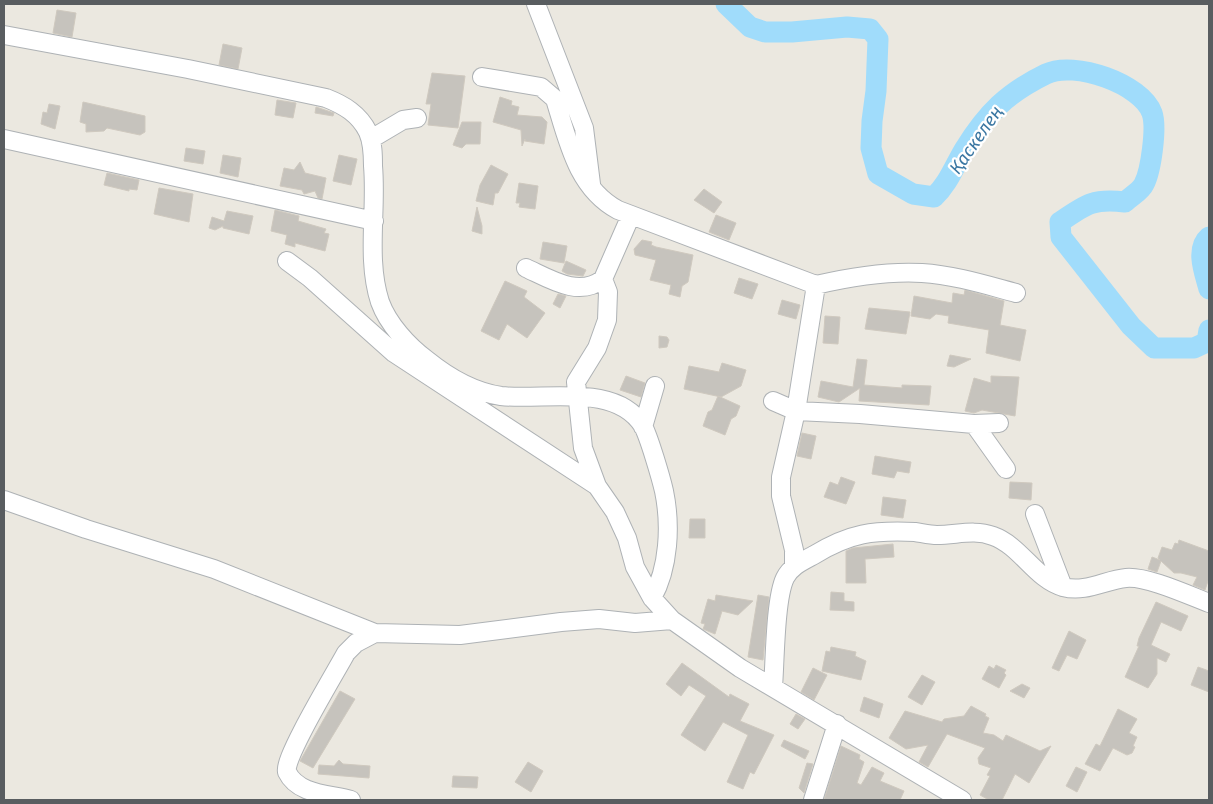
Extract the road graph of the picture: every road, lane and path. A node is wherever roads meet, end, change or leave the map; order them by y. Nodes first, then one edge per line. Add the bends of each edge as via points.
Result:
1 (536, 4) edge
2 (4, 35) edge
3 (482, 77) dead end
4 (417, 118) dead end
5 (4, 138) edge
6 (371, 139) junction
7 (592, 192) junction
8 (632, 215) junction
9 (374, 221) junction
10 (287, 261) dead end
11 (526, 268) dead end
12 (603, 279) junction
13 (816, 285) junction
14 (1016, 293) dead end
15 (655, 386) dead end
16 (577, 396) junction
17 (773, 401) dead end
18 (796, 411) junction
19 (999, 423) dead end
20 (974, 424) junction
21 (643, 427) junction
22 (1006, 469) dead end
23 (597, 486) junction
24 (4, 500) edge
25 (1035, 514) dead end
26 (794, 566) junction
27 (1064, 587) junction
28 (652, 598) junction
29 (1209, 603) edge
30 (672, 620) junction
31 (375, 633) junction
32 (773, 688) junction
33 (837, 724) junction
34 (351, 800) edge
35 (813, 800) edge
36 (962, 800) edge

1 - 7 street via 584,128
2 - 6 street via 188,68 326,98 346,106 359,118
3 - 7 street via 541,87 555,100 578,170
4 - 6 street via 395,124
5 - 9 street
6 - 9 street
7 - 8 street via 602,202
8 - 12 street
8 - 13 street
9 - 16 street via 375,273 380,302 392,325 426,359 470,387 500,396
10 - 23 street via 394,353
11 - 12 street via 569,287 594,286
12 - 16 street via 608,292 607,320 598,348 576,382
13 - 14 street via 850,277 922,273
13 - 18 street
15 - 21 street
16 - 21 street via 616,404
16 - 23 street via 583,448
17 - 18 street
18 - 20 street
18 - 26 street via 781,477 781,496 794,550
19 - 20 street
20 - 22 street
21 - 28 street via 662,481 667,508 663,572
23 - 28 street via 615,512
24 - 31 street via 86,530 214,569
25 - 27 street
26 - 27 street via 829,546 866,532 957,535 972,531 994,536 1015,549 1049,580
26 - 32 street via 785,579 780,601
27 - 29 street via 1092,587 1125,578 1140,578
28 - 30 street
30 - 31 street via 635,623 599,619 460,635
30 - 32 street
31 - 34 street via 356,642 346,653 294,744 286,766 293,779 305,788
32 - 33 street
33 - 35 street
33 - 36 street

